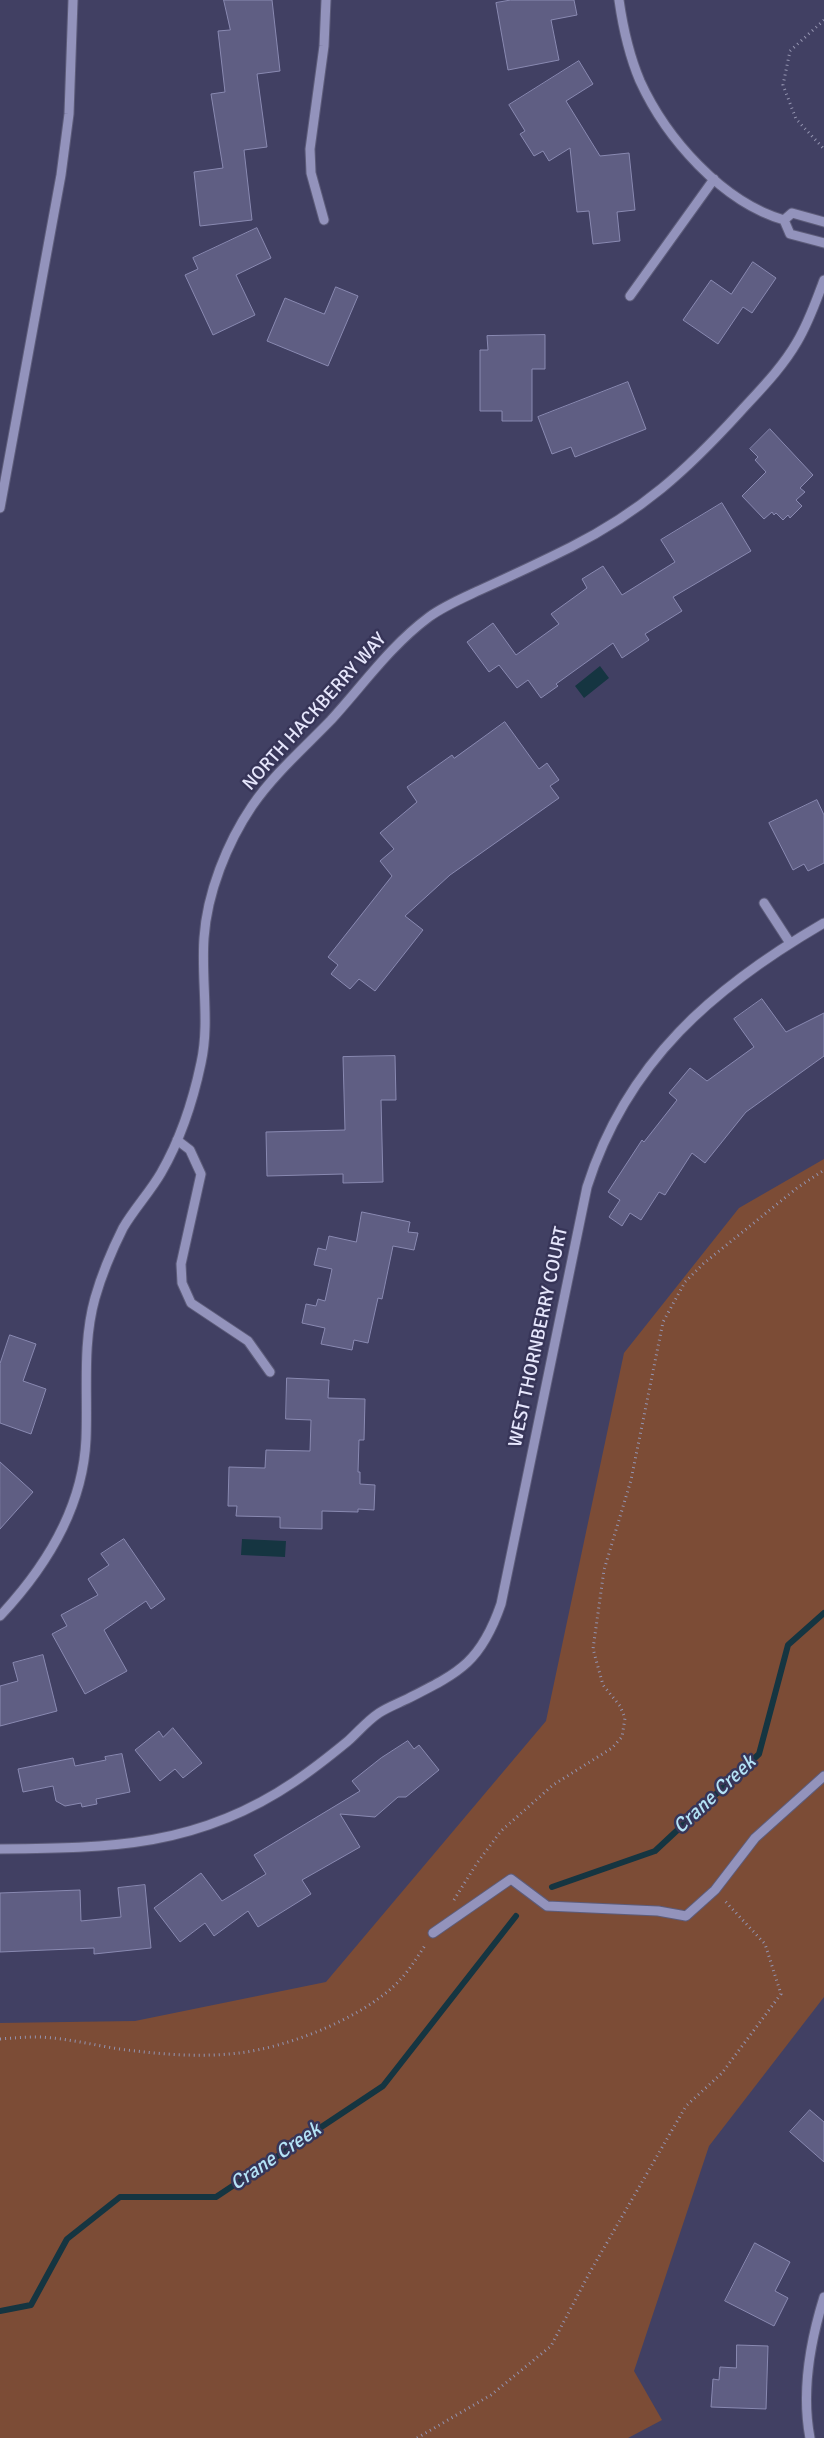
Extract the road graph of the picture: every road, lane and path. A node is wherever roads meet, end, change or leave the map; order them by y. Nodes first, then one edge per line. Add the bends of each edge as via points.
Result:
1 (74, 0) edge
2 (326, 0) edge
3 (619, 0) edge
4 (824, 20) edge
5 (824, 149) edge
6 (714, 179) junction
7 (324, 220) dead end
8 (784, 220) junction
9 (824, 222) edge
10 (824, 243) edge
11 (824, 280) edge
12 (630, 296) dead end
13 (0, 508) edge
14 (764, 903) dead end
15 (824, 923) edge
16 (790, 943) junction
17 (176, 1140) junction
18 (824, 1170) edge
19 (270, 1372) dead end
20 (0, 1616) edge
21 (824, 1776) edge
22 (0, 1849) edge
23 (715, 1890) junction
24 (453, 1902) dead end
25 (434, 1933) joint
26 (0, 2039) edge
27 (824, 2297) edge
28 (417, 2438) edge
29 (810, 2438) edge

1 - 13 street via 69,114 61,175
2 - 7 street via 324,46 310,149 311,173
3 - 6 street via 632,60 658,115 680,145
4 - 5 path via 790,51 783,86 796,118
6 - 8 street via 752,206
6 - 12 street
8 - 9 street via 792,213
8 - 10 street via 790,234
11 - 17 street, NORTH HACKBERRY WAY via 796,345 776,373 681,474 619,521 430,616 388,654 333,717 284,766 252,806 226,853 210,903 204,938 202,1057 193,1097
14 - 16 street
15 - 16 street, WEST THORNBERRY COURT
16 - 22 street, WEST THORNBERRY COURT via 701,1008 665,1045 605,1138 587,1186 500,1604 493,1627 477,1654 455,1674 378,1713 295,1782 251,1809 199,1829 145,1842 95,1848
17 - 19 street via 190,1150 201,1174 181,1264 182,1282 191,1303 248,1341
17 - 20 street, NORTH HACKBERRY WAY via 162,1172 124,1227 95,1298 87,1346 86,1445 77,1489 58,1540 22,1592
18 - 24 path via 703,1264 685,1282 664,1322 631,1480 604,1570 593,1649 603,1685 625,1718 622,1737 612,1748 553,1785 507,1826 477,1863
21 - 23 street via 755,1838
23 - 25 street via 686,1916 658,1911 547,1906 511,1879
23 - 28 path via 764,1944 781,1994 722,2073 686,2106 551,2346 491,2395
25 - 26 path via 394,1987 340,2021 269,2048 238,2053 183,2054 136,2051 39,2037
27 - 29 street via 813,2330 807,2379

